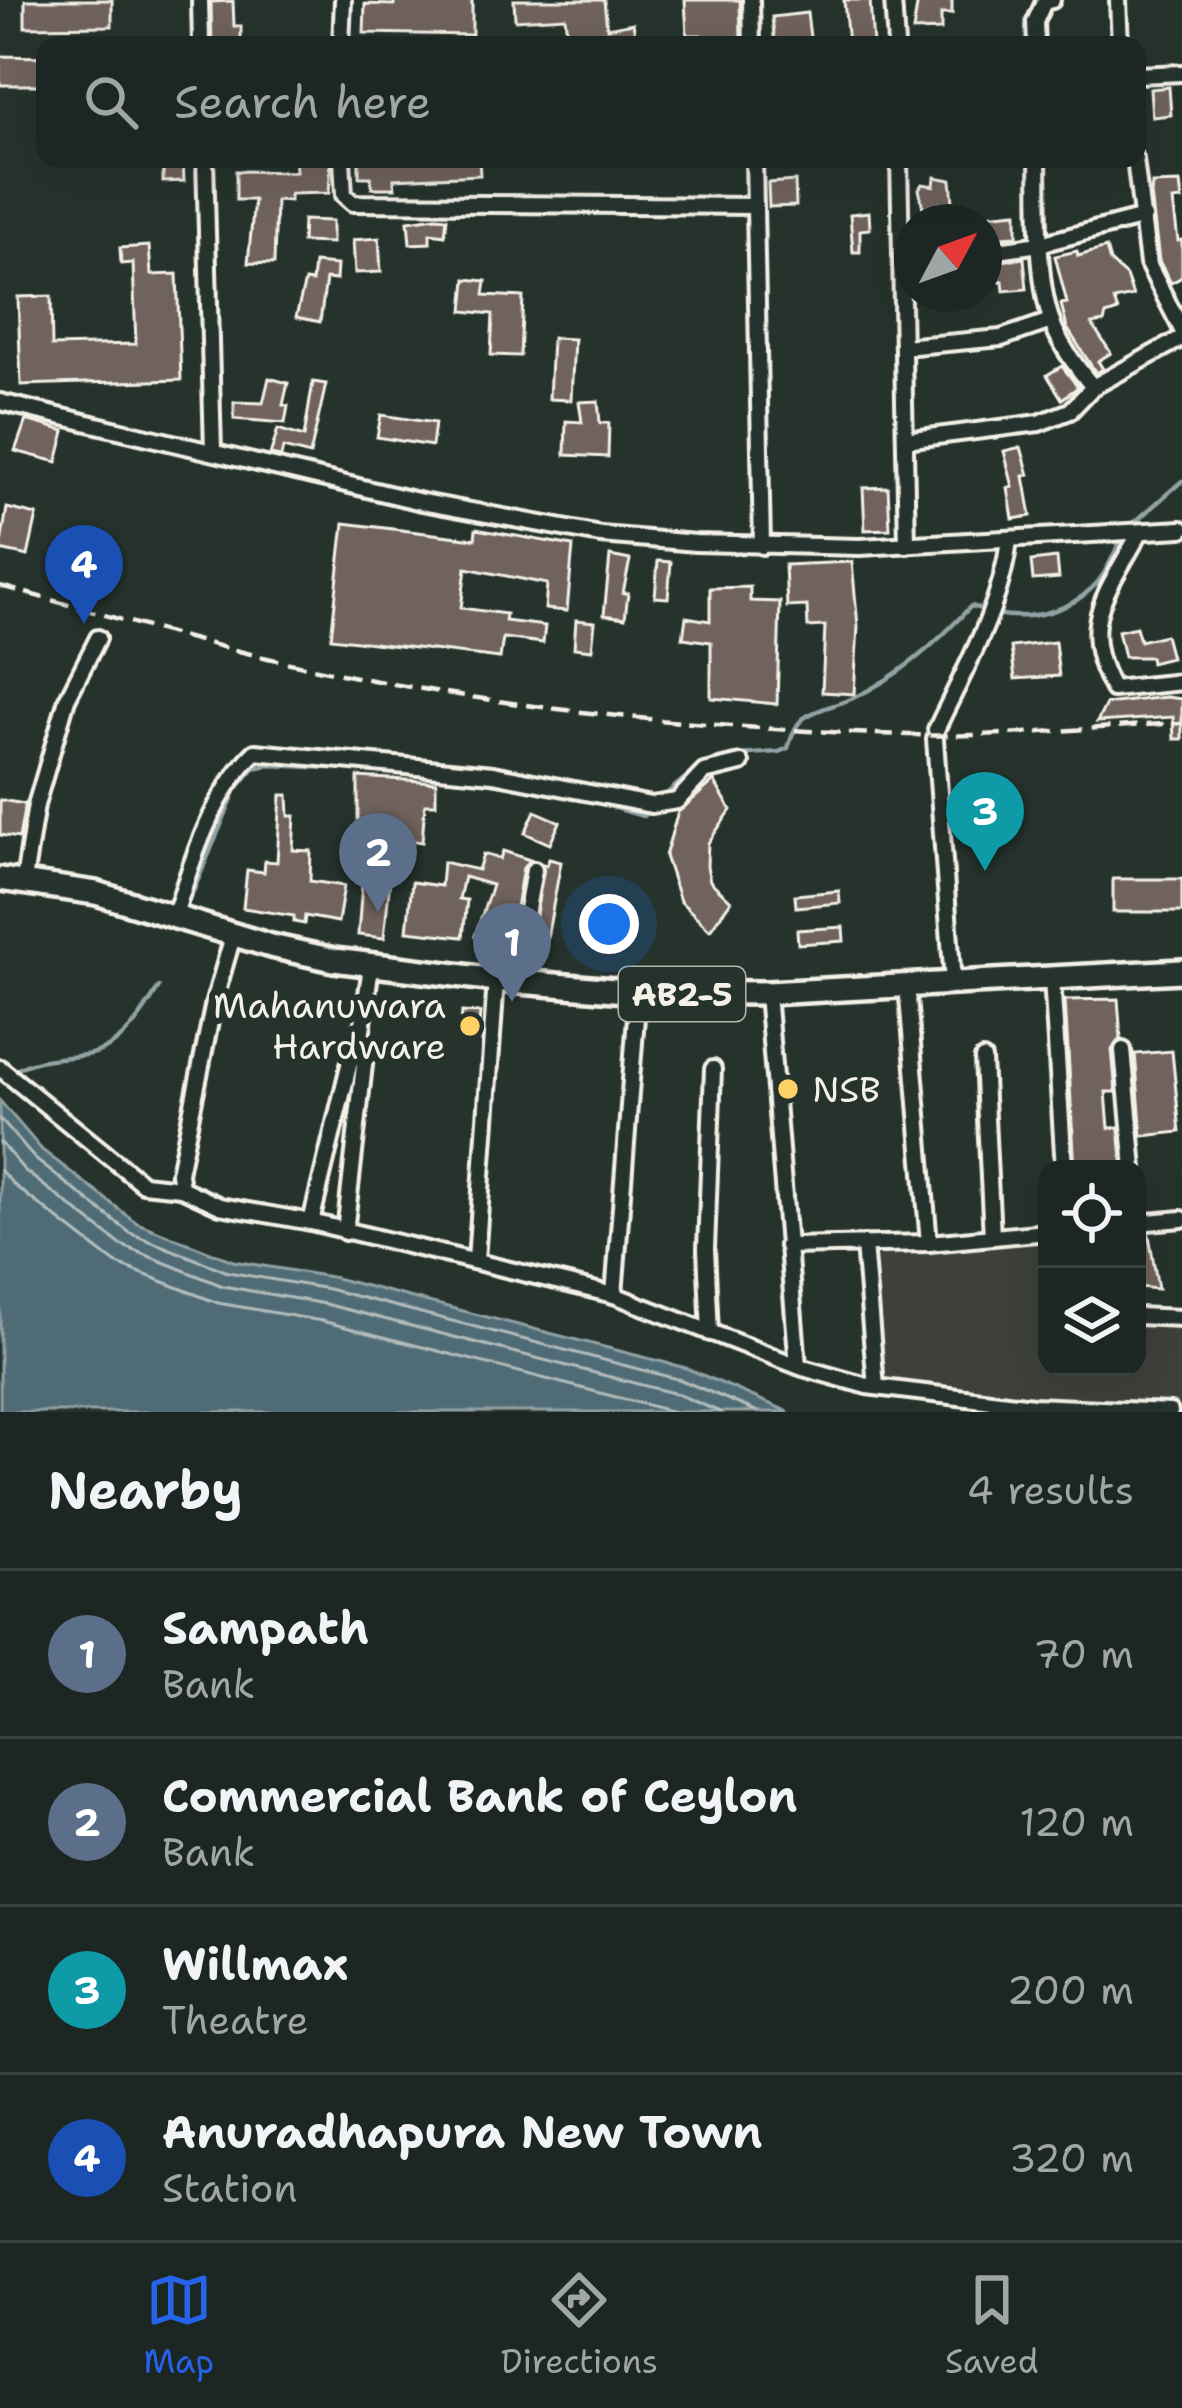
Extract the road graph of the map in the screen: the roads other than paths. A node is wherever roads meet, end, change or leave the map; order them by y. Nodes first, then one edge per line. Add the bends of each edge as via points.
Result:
1 (200, 0) edge
2 (343, 0) edge
3 (751, 0) edge
4 (893, 0) edge
5 (1052, 0) edge
6 (1118, 0) edge
7 (201, 36) edge
8 (341, 36) edge
9 (752, 36) edge
10 (895, 36) edge
11 (1036, 36) edge
12 (1120, 36) edge
13 (1182, 74) edge
14 (1146, 75) edge
15 (205, 168) edge
16 (342, 168) edge
17 (754, 168) edge
18 (900, 168) edge
19 (1038, 168) edge
20 (1136, 168) edge
21 (902, 204) edge
22 (755, 206) junction
23 (1144, 217) junction
24 (1040, 244) junction
25 (1002, 249) edge
26 (905, 312) edge
27 (1051, 321) junction
28 (1182, 334) edge
29 (903, 346) junction
30 (1093, 387) junction
31 (0, 402) edge
32 (904, 440) junction
33 (213, 451) junction
34 (1182, 529) edge
35 (1136, 533) junction
36 (1010, 540) junction
37 (907, 545) junction
38 (762, 546) junction
39 (98, 638) dead end
40 (1182, 682) edge
41 (741, 763) dead end
42 (534, 870) dead end
43 (0, 879) edge
44 (24, 880) junction
45 (181, 918) junction
46 (233, 936) junction
47 (371, 966) junction
48 (1182, 971) edge
49 (1052, 978) junction
50 (505, 981) junction
51 (953, 983) junction
52 (907, 986) junction
53 (638, 992) junction
54 (767, 993) junction
55 (361, 1037) junction
56 (1123, 1050) dead end
57 (983, 1060) dead end
58 (0, 1068) edge
59 (713, 1069) dead end
60 (1063, 1160) edge
61 (1133, 1160) edge
62 (181, 1188) junction
63 (1182, 1219) edge
64 (310, 1222) junction
65 (1146, 1222) edge
66 (345, 1232) junction
67 (1038, 1233) edge
68 (992, 1237) junction
69 (929, 1243) junction
70 (864, 1244) junction
71 (787, 1246) junction
72 (476, 1260) junction
73 (614, 1295) junction
74 (1146, 1316) edge
75 (1182, 1318) edge
76 (710, 1334) junction
77 (798, 1366) junction
78 (876, 1387) junction
79 (1170, 1412) edge

1 - 7 street
2 - 8 street
3 - 9 street
4 - 10 street
5 - 11 street via 1044,2
6 - 12 street
13 - 14 street
15 - 33 street
16 - 22 street via 344,195 353,203
17 - 22 street
18 - 21 street
19 - 24 street
20 - 23 street
22 - 38 street
23 - 24 street
23 - 28 street via 1148,264
24 - 25 street
24 - 27 street
26 - 29 street
27 - 29 street via 1001,338
27 - 30 street
28 - 30 street
29 - 32 street
30 - 32 street via 1070,411 1040,423
31 - 33 street
32 - 37 street
33 - 38 street via 513,520
34 - 35 street
35 - 36 street
35 - 40 street via 1098,608 1096,647 1114,689
36 - 37 street
36 - 51 street via 987,622 936,734
37 - 38 street
39 - 44 street via 67,699
41 - 45 street via 704,772 676,801 657,805 494,774 255,752 233,772 190,863
42 - 50 street
43 - 44 main road, AB2-5
44 - 45 main road, AB2-5
45 - 46 main road, AB2-5
46 - 47 main road, AB2-5
46 - 62 street
47 - 50 main road, AB2-5
47 - 55 street
48 - 49 main road, AB2-5
49 - 51 main road, AB2-5
49 - 60 street
50 - 53 main road, AB2-5
50 - 72 street
51 - 52 main road, AB2-5
52 - 54 main road, AB2-5
52 - 69 street
53 - 54 main road, AB2-5
53 - 73 street
54 - 71 street
55 - 64 street
55 - 66 street
56 - 61 street
57 - 68 street
58 - 62 street via 143,1184
59 - 76 street
62 - 64 street via 220,1206
63 - 65 street
64 - 66 street
66 - 72 street
67 - 68 street
68 - 69 street
69 - 70 street
70 - 71 street
70 - 78 street
71 - 77 street
72 - 73 street
73 - 76 street
74 - 75 street
76 - 77 street
77 - 78 street
78 - 79 street

